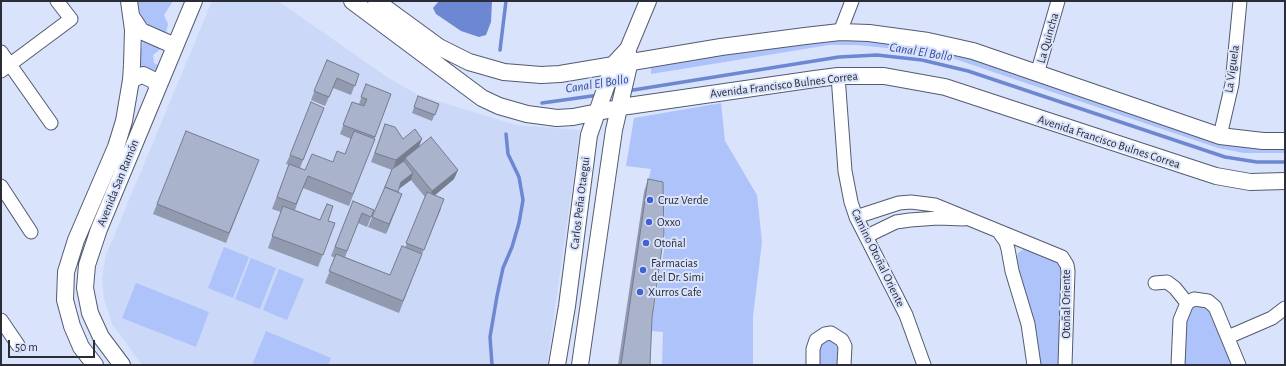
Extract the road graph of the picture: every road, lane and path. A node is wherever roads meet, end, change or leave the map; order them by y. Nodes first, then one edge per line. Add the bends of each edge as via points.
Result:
1 (57, 1) edge
2 (194, 1) edge
3 (352, 1) edge
4 (376, 1) edge
5 (648, 1) edge
6 (852, 1) edge
7 (1058, 1) edge
8 (1240, 1) edge
9 (130, 8) edge
10 (840, 32) junction
11 (175, 46) junction
12 (1, 52) edge
13 (628, 62) junction
14 (6, 68) edge
15 (612, 69) junction
16 (1037, 74) junction
17 (838, 76) junction
18 (131, 80) junction
19 (157, 87) junction
20 (620, 104) junction
21 (599, 107) junction
22 (51, 123) dead end
23 (1220, 136) junction
24 (1285, 141) edge
25 (1285, 181) edge
26 (1, 186) edge
27 (856, 217) junction
28 (968, 219) junction
29 (31, 232) dead end
30 (999, 232) junction
31 (867, 236) junction
32 (1027, 243) junction
33 (1010, 262) junction
34 (1155, 283) dead end
35 (1187, 302) junction
36 (567, 306) junction
37 (590, 308) junction
38 (1285, 308) edge
39 (1279, 319) edge
40 (1, 320) edge
41 (563, 330) junction
42 (585, 333) junction
43 (1228, 337) junction
44 (18, 345) dead end
45 (95, 365) edge
46 (122, 365) edge
47 (557, 365) edge
48 (580, 365) edge
49 (813, 365) edge
50 (844, 365) edge
51 (924, 365) edge
52 (1034, 365) edge
53 (1065, 365) edge
54 (1178, 365) edge
55 (1239, 365) edge

1 - 14 street via 71,19
2 - 11 street, Avenida San Ramón
3 - 21 street, Avenida Francisco Bulnes Correa via 482,98 499,106 546,117 573,117
4 - 15 street via 439,47 485,67 541,75
5 - 13 street, Carlos Peña Otaegui
6 - 10 street
7 - 16 street, La Quincha
8 - 23 street, La Viguela via 1232,84
9 - 11 street via 140,31
9 - 18 street, Avenida San Ramón via 133,38
10 - 13 street
10 - 16 street via 884,34 928,41 973,51
11 - 19 street, Avenida San Ramón
12 - 14 street
13 - 15 street, Carlos Peña Otaegui
13 - 20 street, Carlos Peña Otaegui
14 - 22 street
15 - 21 street, Carlos Peña Otaegui
16 - 23 street
17 - 20 street, Avenida Francisco Bulnes Correa
17 - 25 street, Avenida Francisco Bulnes Correa via 884,76 925,82 1216,176 1250,182
17 - 27 street, Camino Otoñal Oriente via 845,171
18 - 19 street via 143,76 154,81
18 - 45 street, Avenida San Ramón via 116,148 76,240 66,272 66,300 72,326 82,347
19 - 46 street, Avenida San Ramón via 99,229 88,258 85,275 87,301 95,326
20 - 21 street, Avenida Francisco Bulnes Correa
20 - 37 street, Carlos Peña Otaegui
21 - 36 street, Carlos Peña Otaegui via 589,135
23 - 24 street
26 - 29 street
27 - 28 street, Otoñal Oriente via 898,203 911,202 935,204
27 - 31 street, Camino Otoñal Oriente
28 - 30 street, Otoñal Oriente
28 - 31 street, Otoñal Oriente via 938,218 896,222
30 - 32 street, Otoñal Oriente
30 - 33 street via 1007,245
31 - 51 street, Camino Otoñal Oriente via 906,315
32 - 33 street via 1014,250
32 - 53 street, Otoñal Oriente via 1059,255 1067,265
33 - 52 street via 1028,324
34 - 35 street via 1167,282
35 - 43 street via 1194,299 1208,301 1214,307
35 - 54 street via 1180,320
36 - 37 street via 576,312
36 - 41 street, Carlos Peña Otaegui
37 - 42 street, Carlos Peña Otaegui
38 - 39 street
39 - 43 street
40 - 44 street
41 - 42 street via 575,325
41 - 47 street, Carlos Peña Otaegui
42 - 48 street, Carlos Peña Otaegui
43 - 55 street
49 - 50 street via 816,340 831,333 842,340 845,346

